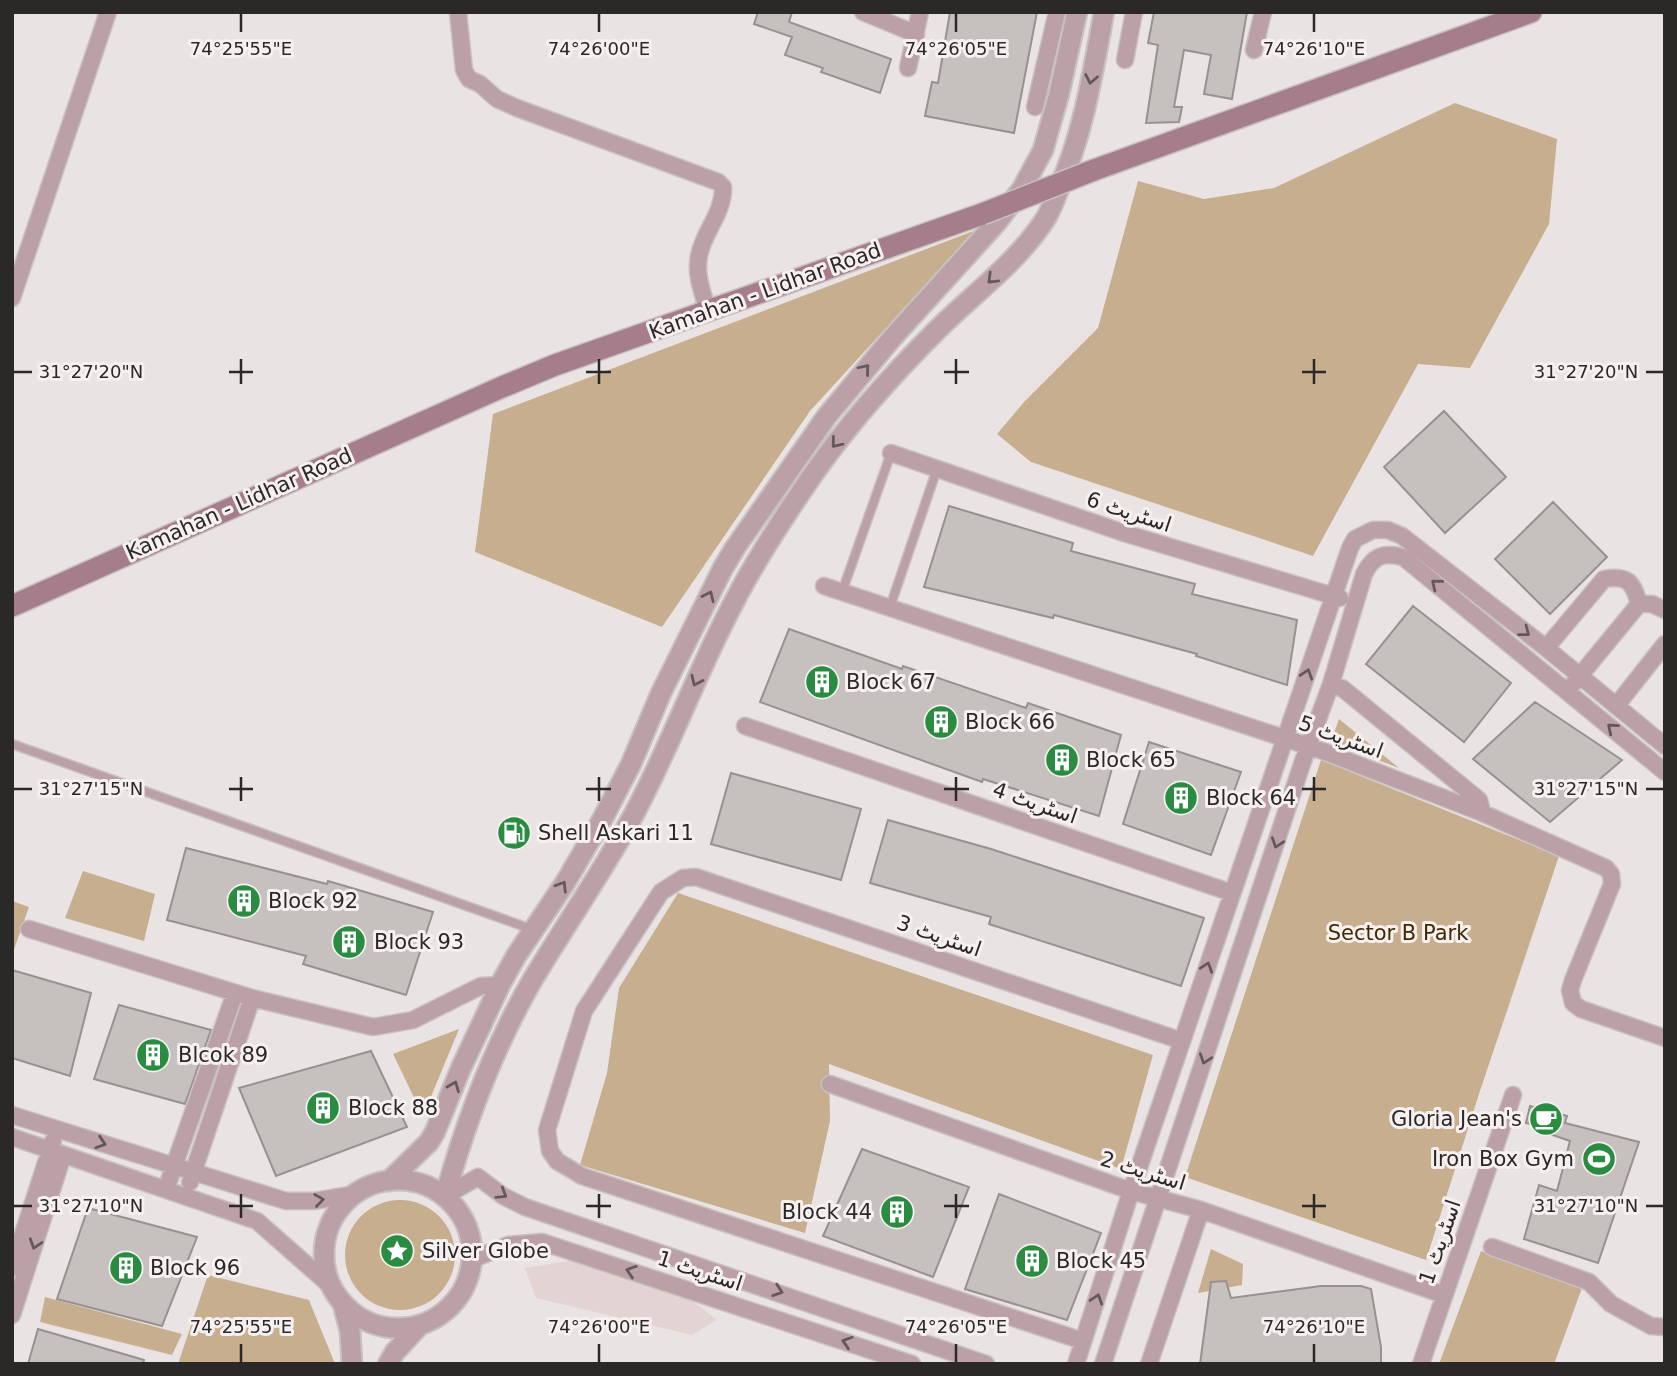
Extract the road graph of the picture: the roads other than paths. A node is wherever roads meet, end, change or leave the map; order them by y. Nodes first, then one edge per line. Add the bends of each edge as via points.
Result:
1 (108, 12) edge
2 (458, 12) edge
3 (863, 12) edge
4 (920, 12) edge
5 (1057, 12) edge
6 (1077, 12) edge
7 (1104, 12) edge
8 (1134, 12) edge
9 (1264, 12) edge
10 (1531, 12) edge
11 (916, 34) junction
12 (1254, 50) dead end
13 (1125, 60) dead end
14 (908, 68) dead end
15 (1035, 107) dead end
16 (12, 298) edge
17 (708, 311) junction
18 (891, 453) joint
19 (937, 469) junction
20 (1373, 530) junction
21 (1379, 556) junction
22 (824, 586) dead end
23 (842, 592) junction
24 (1333, 595) junction
25 (1639, 604) junction
26 (1355, 605) junction
27 (12, 606) edge
28 (890, 607) junction
29 (1665, 610) edge
30 (689, 640) junction
31 (1665, 644) edge
32 (711, 649) junction
33 (1546, 649) junction
34 (1580, 676) junction
35 (1331, 684) junction
36 (1567, 691) junction
37 (1616, 706) junction
38 (745, 726) dead end
39 (1286, 739) junction
40 (12, 744) edge
41 (1308, 746) junction
42 (1665, 746) edge
43 (1665, 772) edge
44 (1480, 812) junction
45 (1232, 893) junction
46 (29, 929) dead end
47 (534, 930) junction
48 (500, 985) junction
49 (235, 993) junction
50 (252, 999) junction
51 (1665, 1038) edge
52 (1182, 1041) junction
53 (830, 1084) dead end
54 (1513, 1095) dead end
55 (12, 1115) edge
56 (70, 1132) junction
57 (12, 1137) edge
58 (57, 1152) junction
59 (175, 1167) junction
60 (193, 1172) junction
61 (390, 1181) junction
62 (166, 1189) junction
63 (1131, 1191) junction
64 (355, 1194) junction
65 (186, 1195) junction
66 (445, 1196) junction
67 (1157, 1200) junction
68 (1201, 1210) junction
69 (1492, 1247) dead end
70 (473, 1259) junction
71 (12, 1268) edge
72 (331, 1287) junction
73 (1444, 1295) junction
74 (343, 1304) junction
75 (14, 1307) edge
76 (419, 1326) junction
77 (1665, 1327) edge
78 (1083, 1341) junction
79 (352, 1364) edge
80 (387, 1364) edge
81 (912, 1364) edge
82 (986, 1364) edge
83 (1076, 1364) edge
84 (1103, 1364) edge
85 (1149, 1364) edge
86 (1421, 1364) edge

1 - 16 street
2 - 17 street via 464,71 497,99 723,187 721,205 699,255 698,275
3 - 11 street
4 - 11 street
5 - 15 street
30 -> 6 street via 723,568 827,416 1022,188 1043,150
7 -> 32 street via 1079,132 1047,216 995,277 881,389 831,449 756,561
8 - 13 street
9 - 12 street
10 - 17 main road, Kamahan - Lidhar Road, bridge
11 - 14 street
17 - 27 main road, Kamahan - Lidhar Road via 502,387
18 - 19 street, اسٹریٹ 6
18 - 23 lane
19 - 24 street, اسٹریٹ 6 via 1124,533
19 - 28 lane
20 - 21 street
20 - 24 street via 1355,539
20 -> 33 street via 1402,536
21 - 26 street via 1364,574
36 -> 21 street via 1403,557
22 - 23 street, اسٹریٹ 5
23 - 28 street, اسٹریٹ 5
24 - 26 street, اسٹریٹ 6
39 -> 24 street
25 - 29 street
25 - 33 street via 1629,581 1604,579
25 - 34 street
26 - 35 street
28 - 39 street, اسٹریٹ 5
30 - 32 street
47 -> 30 street via 603,818
31 - 37 street
32 -> 66 street via 635,812 531,982 488,1069
33 - 34 street
34 - 36 street
34 - 37 street
35 - 41 street
35 - 44 street via 1342,688 1479,800
43 -> 36 street
37 - 42 street
38 - 45 street, اسٹریٹ 4
39 - 41 street, اسٹریٹ 5
39 - 45 street
40 - 47 lane
41 - 44 street, اسٹریٹ 5
41 -> 67 street
44 - 51 street, اسٹریٹ 5 via 1611,874 1612,884 1573,979 1573,1003
52 -> 45 street
46 - 49 street
47 - 48 street
48 - 50 street via 481,986 413,1020 373,1027
61 -> 48 street via 435,1132
49 - 50 street
49 - 59 street
50 - 60 street
52 - 63 street
52 - 78 street, اسٹریٹ 3 via 696,877 683,878 661,892 584,1011 547,1130 550,1151 557,1161 582,1176
53 - 63 street, اسٹریٹ 2
54 - 73 street, اسٹریٹ 1
55 - 56 street
56 - 58 street via 59,1133 51,1143
56 -> 59 street
57 - 58 street
58 - 62 street
58 - 71 street
58 -> 75 street
59 - 60 street
59 - 62 street
60 -> 64 street via 286,1201
60 - 65 street
61 - 64 street
61 - 66 street via 419,1183
62 - 65 street
63 - 67 street, اسٹریٹ 2
78 -> 63 street
64 - 72 street via 332,1220 326,1236 324,1253
65 - 72 street via 257,1220
66 - 70 street via 467,1224
66 -> 82 street, اسٹریٹ 1 via 478,1177 525,1207
67 - 68 street, اسٹریٹ 2
67 - 84 street
68 - 73 street, اسٹریٹ 2
68 - 85 street
69 - 77 street via 1589,1282 1611,1304 1651,1326
70 - 76 street via 470,1277 450,1308
81 -> 70 street, اسٹریٹ 1 via 542,1242 508,1245
72 - 74 street
73 - 86 street, اسٹریٹ 1
74 - 76 street via 378,1326
74 - 79 street
76 - 80 street
78 - 83 street

